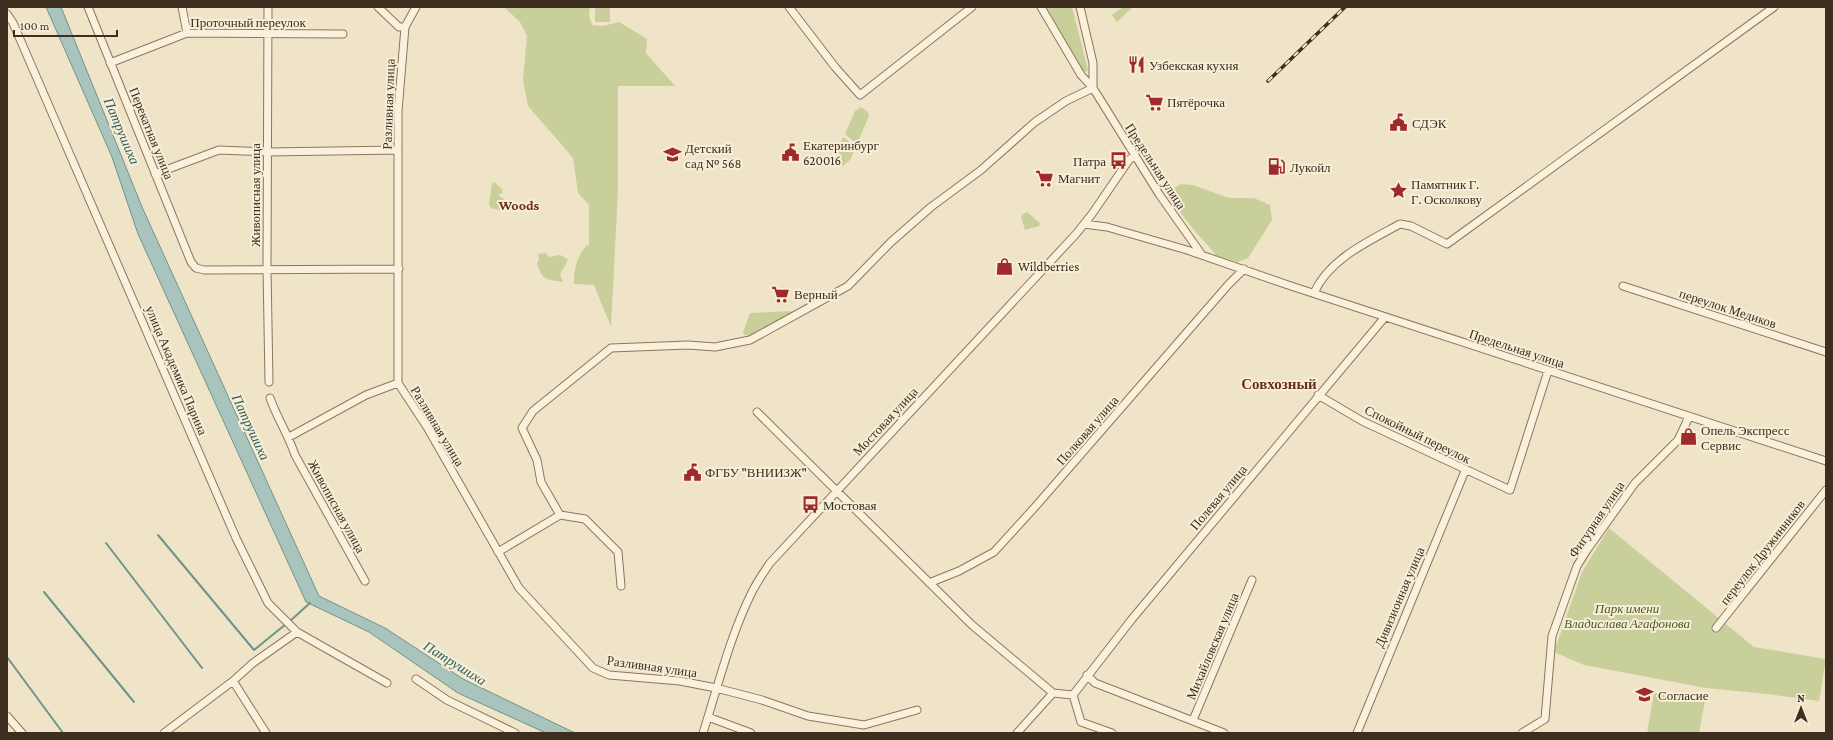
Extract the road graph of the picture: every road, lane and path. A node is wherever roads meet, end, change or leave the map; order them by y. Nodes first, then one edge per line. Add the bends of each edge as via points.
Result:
1 (88, 7) edge
2 (182, 7) edge
3 (268, 7) edge
4 (378, 7) edge
5 (416, 7) edge
6 (789, 7) edge
7 (972, 7) edge
8 (1041, 7) edge
9 (1080, 7) edge
10 (1774, 7) edge
11 (7, 14) edge
12 (405, 27) junction
13 (187, 33) junction
14 (268, 34) junction
15 (343, 34) dead end
16 (110, 63) junction
17 (1093, 88) junction
18 (398, 150) junction
19 (268, 152) junction
20 (1135, 156) junction
21 (155, 174) junction
22 (1084, 224) junction
23 (1202, 255) junction
24 (267, 268) junction
25 (399, 269) junction
26 (1244, 270) junction
27 (1622, 286) dead end
28 (1314, 293) junction
29 (1385, 317) junction
30 (1826, 352) edge
31 (1548, 371) junction
32 (269, 382) dead end
33 (398, 383) junction
34 (1318, 396) junction
35 (270, 398) dead end
36 (757, 412) dead end
37 (1689, 417) junction
38 (289, 437) junction
39 (1826, 461) edge
40 (1465, 471) junction
41 (1826, 490) edge
42 (836, 491) junction
43 (560, 515) junction
44 (498, 552) junction
45 (1252, 580) dead end
46 (365, 582) dead end
47 (929, 583) junction
48 (621, 586) dead end
49 (1716, 628) dead end
50 (297, 632) junction
51 (1088, 675) junction
52 (416, 679) dead end
53 (233, 681) junction
54 (387, 683) dead end
55 (716, 688) junction
56 (1053, 693) junction
57 (1073, 695) junction
58 (917, 710) dead end
59 (7, 716) edge
60 (708, 717) junction
61 (1193, 720) junction
62 (22, 733) edge
63 (164, 733) edge
64 (266, 733) edge
65 (515, 733) edge
66 (703, 733) edge
67 (751, 733) edge
68 (1017, 733) edge
69 (1112, 733) edge
70 (1224, 733) edge
71 (1357, 733) edge
72 (1522, 733) edge

1 - 16 street, Перекатная улица
2 - 13 street
3 - 14 street, Живописная улица
4 - 12 street via 399,27
5 - 12 street, Разливная улица
6 - 7 street via 860,95
8 - 17 street, Предельная улица via 1080,75
9 - 17 street via 1093,62
10 - 28 street via 1447,244 1411,226 1400,224 1338,261 1318,284
11 - 50 street, улица Академика Парина via 236,538 268,602
12 - 18 street, Разливная улица via 398,111
13 - 14 street, Проточный переулок
13 - 16 street, Проточный переулок
14 - 15 street, Проточный переулок
14 - 19 street, Живописная улица
16 - 21 street, Перекатная улица
17 - 20 street, Предельная улица
17 - 43 street via 1066,101 1034,122 981,170 908,227 848,286 750,340 715,347 688,345 611,348 533,411 522,428 537,460 541,482
18 - 19 street
18 - 25 street, Разливная улица
19 - 21 street via 219,150
19 - 24 street, Живописная улица
20 - 22 street, Мостовая улица via 1129,160
20 - 23 street, Предельная улица
21 - 24 street, Перекатная улица via 191,262 196,268
22 - 23 street, Предельная улица via 1107,227
22 - 42 street, Мостовая улица
23 - 26 street, Предельная улица
24 - 25 street
24 - 32 street, Живописная улица
25 - 33 street, Разливная улица
26 - 28 street, Предельная улица
26 - 47 street, Полковая улица via 1228,285 994,552 959,571
27 - 30 street, переулок Медиков
28 - 29 street, Предельная улица
29 - 31 street, Предельная улица
29 - 34 street, Полевая улица
31 - 37 street, Предельная улица
31 - 40 street, Спокойный переулок via 1510,490
33 - 38 street via 366,395
33 - 44 street, Разливная улица via 427,427
34 - 40 street, Спокойный переулок via 1362,421
34 - 51 street, Полевая улица
35 - 38 street, Живописная улица
36 - 42 street
37 - 39 street, Предельная улица
37 - 72 street, Фигурная улица via 1678,440 1635,483 1578,566 1552,636 1545,719
38 - 46 street, Живописная улица via 295,455
40 - 71 street, Дивизионная улица
41 - 49 street, переулок Дружинников
42 - 47 street
42 - 55 street, Мостовая улица via 770,563 753,590
43 - 44 street
43 - 48 street via 585,519 618,552
44 - 55 street, Разливная улица via 519,588 593,668 609,674 680,681
45 - 61 street, Михайловская улица
47 - 56 street via 972,625
50 - 53 street via 253,663
50 - 54 street, улица Академика Парина
51 - 57 street, Полевая улица
51 - 61 street via 1095,683
52 - 65 street via 447,700
53 - 63 street
53 - 64 street
55 - 58 street, Разливная улица via 808,716 864,725
55 - 60 street, Мостовая улица
56 - 57 street
56 - 68 street
57 - 69 street via 1081,722
59 - 62 street
60 - 66 street, Мостовая улица
60 - 67 street
61 - 70 street

